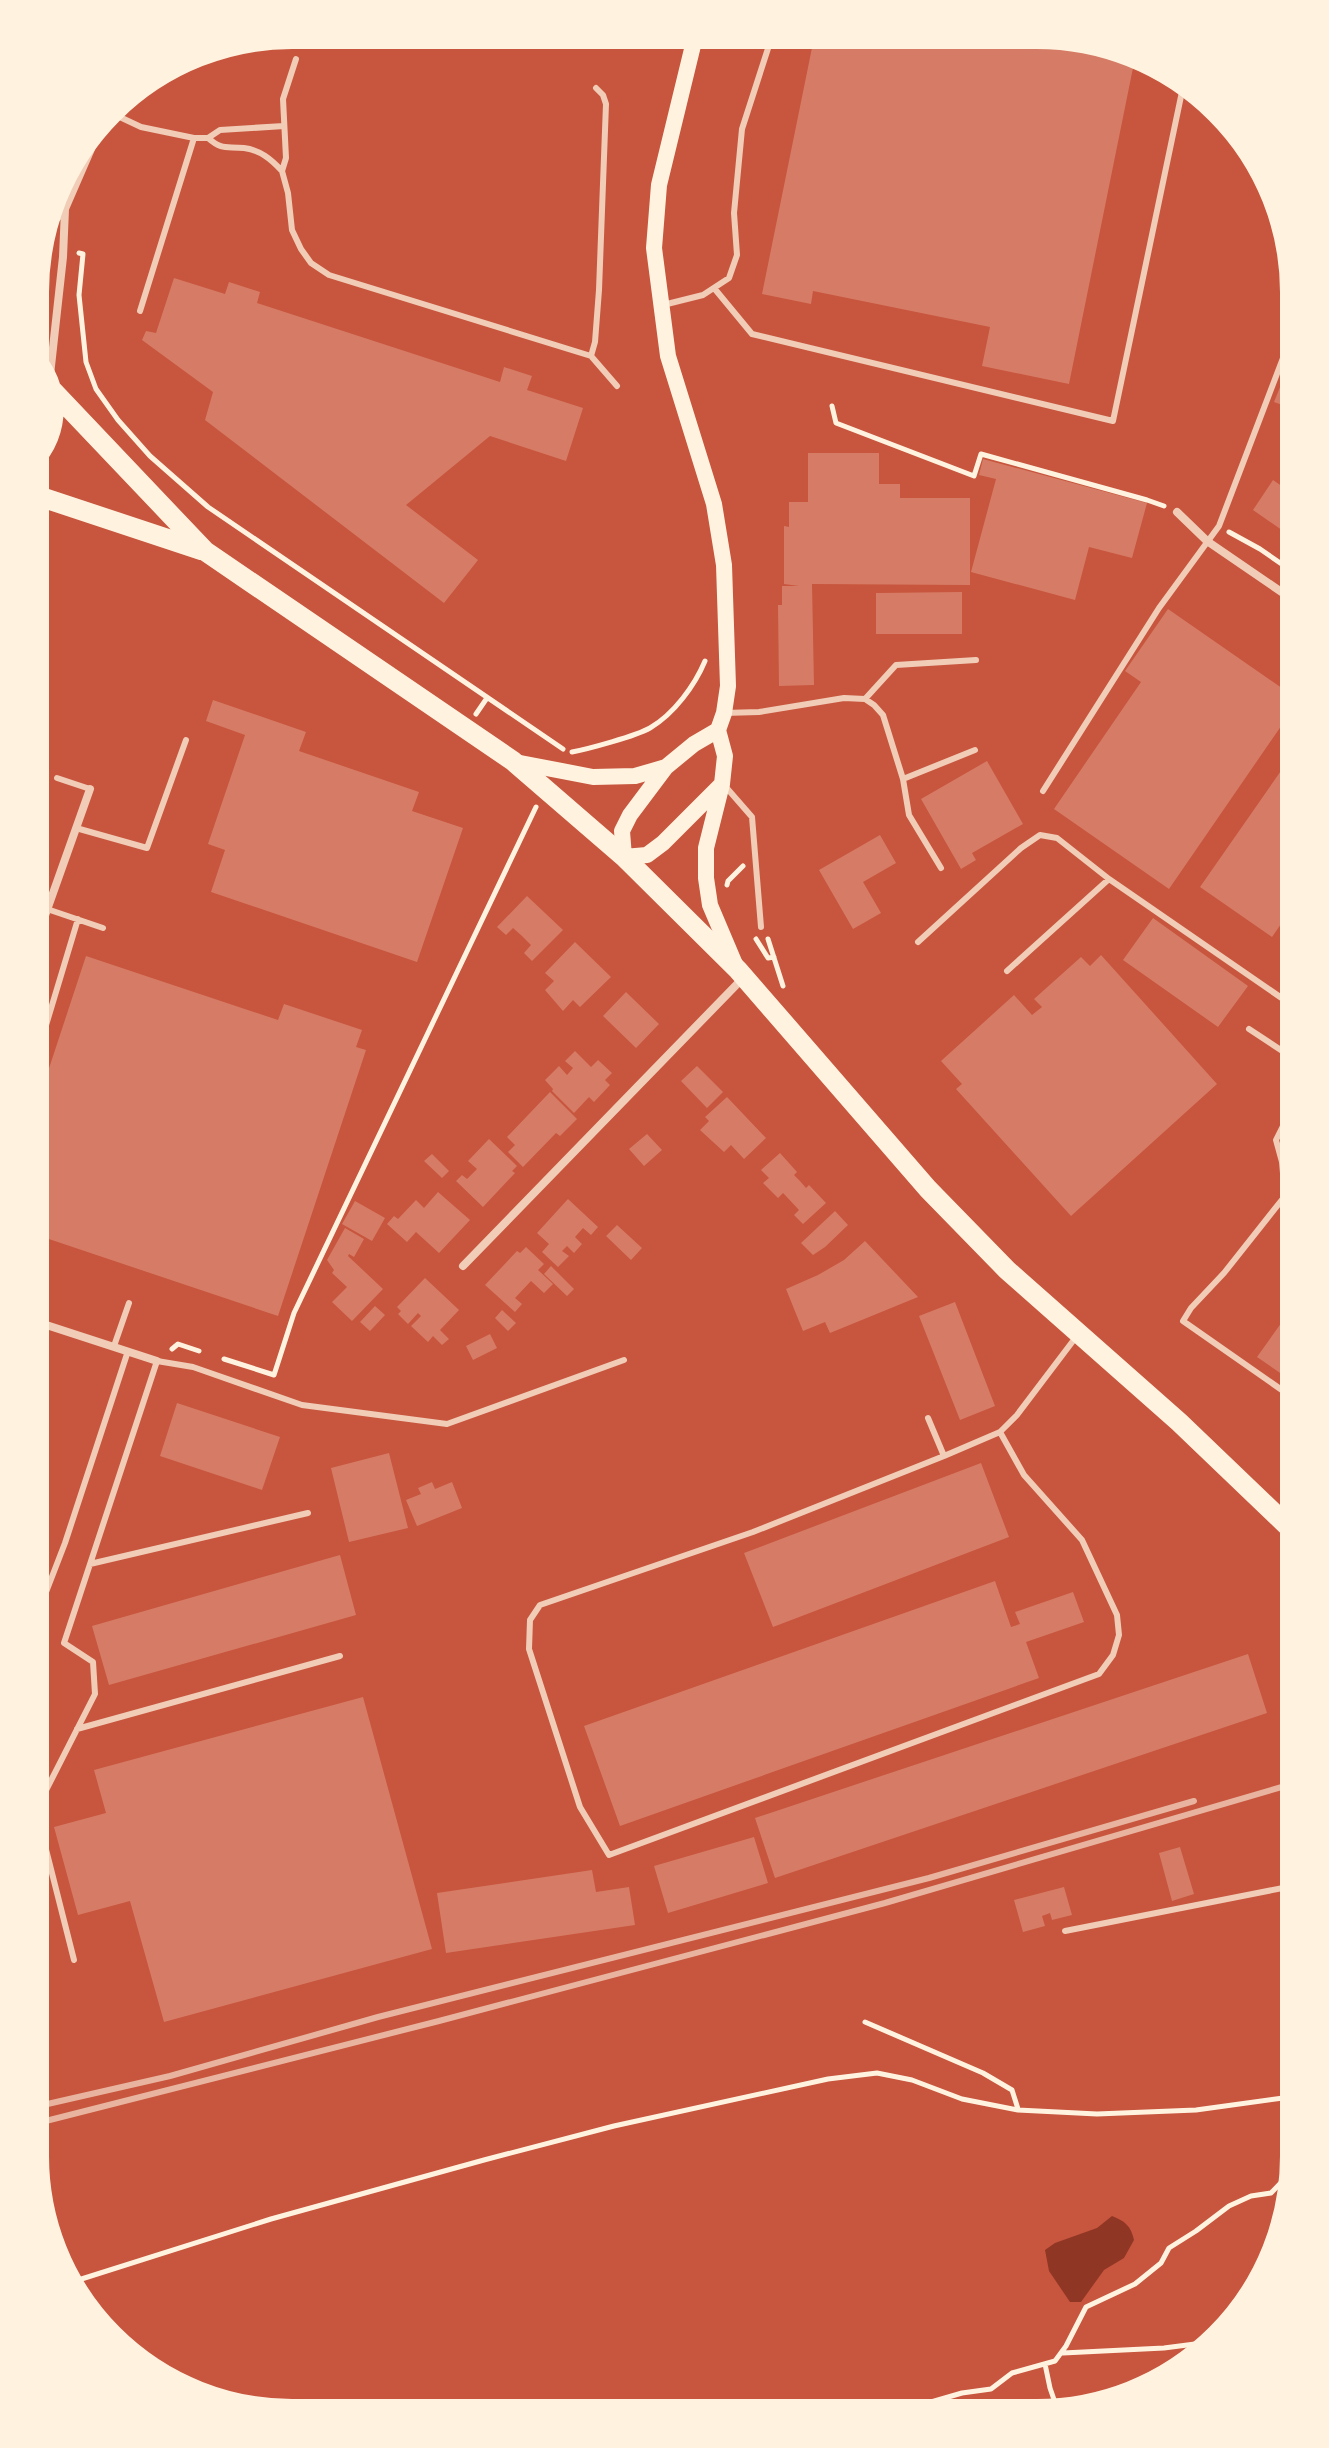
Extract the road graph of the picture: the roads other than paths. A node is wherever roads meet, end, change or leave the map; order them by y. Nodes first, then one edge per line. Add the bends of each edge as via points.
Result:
1 (693, 44) edge
2 (769, 44) edge
3 (296, 59) dead end
4 (596, 88) dead end
5 (1182, 92) edge
6 (119, 116) edge
7 (284, 126) junction
8 (194, 138) junction
9 (208, 138) junction
10 (94, 143) edge
11 (282, 171) junction
12 (65, 209) junction
13 (54, 220) edge
14 (714, 288) junction
15 (660, 306) junction
16 (140, 311) dead end
17 (1285, 353) edge
18 (591, 356) junction
19 (44, 372) edge
20 (51, 386) junction
21 (617, 386) dead end
22 (44, 445) edge
23 (44, 498) edge
24 (1177, 512) dead end
25 (1207, 541) junction
26 (205, 551) junction
27 (1285, 594) edge
28 (976, 660) dead end
29 (865, 699) junction
30 (724, 713) junction
31 (718, 730) junction
32 (186, 740) dead end
33 (975, 750) dead end
34 (513, 761) junction
35 (666, 767) junction
36 (57, 778) dead end
37 (903, 779) junction
38 (722, 784) junction
39 (90, 789) joint
40 (1043, 791) dead end
41 (76, 828) junction
42 (624, 857) junction
43 (941, 868) dead end
44 (1109, 879) junction
45 (47, 909) junction
46 (44, 918) edge
47 (78, 919) junction
48 (761, 927) road end
49 (103, 928) dead end
50 (918, 942) dead end
51 (1007, 971) dead end
52 (741, 974) junction
53 (1285, 1000) edge
54 (1249, 1029) dead end
55 (44, 1032) edge
56 (1285, 1052) edge
57 (1285, 1123) edge
58 (1285, 1191) edge
59 (1285, 1197) edge
60 (463, 1266) dead end
61 (129, 1303) dead end
62 (44, 1324) edge
63 (1079, 1335) junction
64 (114, 1346) junction
65 (128, 1351) junction
66 (624, 1360) dead end
67 (157, 1361) junction
68 (1284, 1392) edge
69 (928, 1418) dead end
70 (1000, 1432) junction
71 (944, 1456) junction
72 (308, 1513) dead end
73 (1284, 1523) edge
74 (90, 1564) junction
75 (44, 1597) edge
76 (340, 1656) dead end
77 (77, 1729) junction
78 (44, 1794) edge
79 (44, 1842) edge
80 (1284, 1888) edge
81 (1065, 1931) dead end
82 (74, 1960) dead end

1 - 15 main road via 659,185 654,248
2 - 14 lane via 742,129 734,213 737,255 729,278
3 - 7 lane via 283,99
4 - 18 lane via 606,104 599,290
5 - 14 lane via 1113,421 752,334
6 - 8 lane via 141,127
7 - 9 lane via 220,130
7 - 11 lane
8 - 9 lane
8 - 16 lane
9 - 11 lane via 220,148 262,153
10 - 12 street
11 - 18 lane via 292,230 311,263 329,275
12 - 13 street
12 - 20 street
14 - 15 lane
15 - 30 main road via 668,356 714,504 724,565
17 - 25 lane via 1219,526
18 - 21 lane
19 - 20 main road
20 - 22 main road via 53,425
20 - 26 main road
23 - 26 main road
24 - 25 street
25 - 27 street
25 - 40 lane
26 - 34 main road
28 - 29 lane via 896,665
29 - 30 lane
29 - 37 lane via 883,715
30 - 31 main road
31 - 35 main road
31 - 38 main road via 725,756
32 - 41 lane via 147,848
33 - 37 lane
34 - 35 main road via 593,777 635,776
34 - 42 main road
35 - 42 main road via 622,831
36 - 39 lane
37 - 43 lane via 909,815
38 - 42 main road via 647,855
38 - 48 lane via 752,817
38 - 52 main road via 706,848 706,878 710,905
39 - 41 street
41 - 45 street
42 - 52 main road
44 - 50 lane via 1057,838 1040,835
44 - 51 lane
44 - 53 lane
45 - 46 street
45 - 47 lane
47 - 49 lane
47 - 55 lane
52 - 60 street
52 - 63 main road via 928,1189
54 - 56 lane
57 - 58 lane via 1276,1140
59 - 68 lane via 1183,1321
61 - 64 lane
62 - 64 street
63 - 70 lane
63 - 73 main road
64 - 65 street
65 - 67 street
65 - 75 lane
66 - 67 lane via 447,1424 302,1405 193,1367
67 - 74 lane
69 - 71 lane
70 - 71 lane
70 - 71 lane via 1024,1475 1082,1540 1117,1615 1113,1655 1099,1674 609,1855 580,1807 529,1649 530,1620 540,1605 753,1532
72 - 74 lane
74 - 77 lane via 64,1643 93,1662 95,1694
76 - 77 lane
77 - 78 lane
79 - 82 lane
80 - 81 lane

